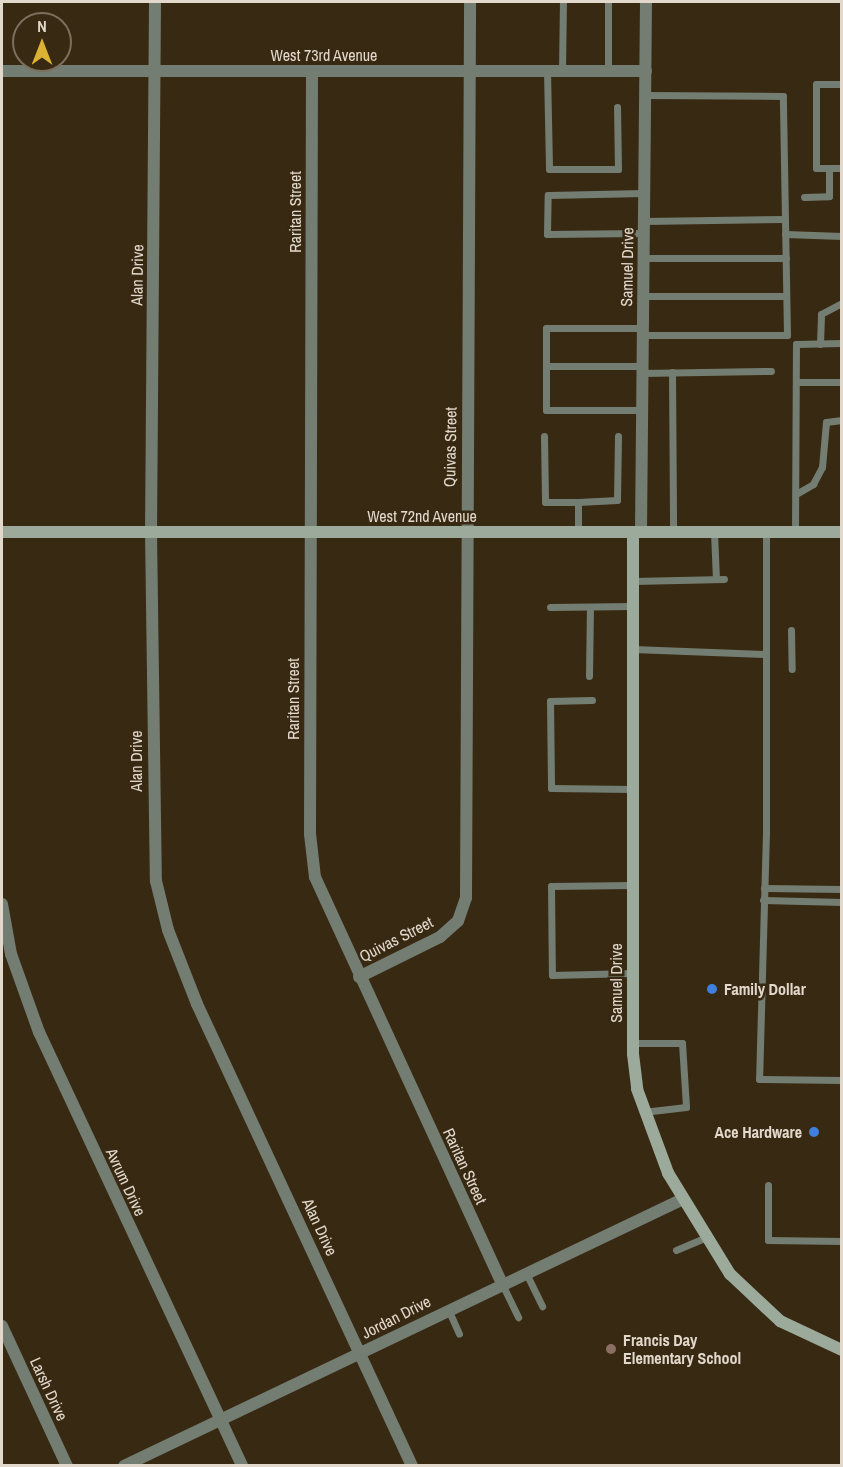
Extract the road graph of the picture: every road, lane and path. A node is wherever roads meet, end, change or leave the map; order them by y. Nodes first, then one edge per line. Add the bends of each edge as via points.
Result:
1 (155, 2) edge
2 (470, 2) edge
3 (563, 2) edge
4 (608, 2) edge
5 (646, 2) edge
6 (156, 70) junction
7 (2, 71) edge
8 (547, 71) junction
9 (562, 71) junction
10 (608, 71) junction
11 (646, 71) junction
12 (312, 72) junction
13 (470, 72) junction
14 (842, 84) edge
15 (645, 95) junction
16 (617, 107) dead end
17 (829, 168) junction
18 (842, 168) edge
19 (644, 193) junction
20 (804, 197) dead end
21 (785, 219) junction
22 (644, 227) junction
23 (785, 234) junction
24 (842, 236) edge
25 (644, 258) junction
26 (786, 258) junction
27 (643, 296) junction
28 (786, 296) junction
29 (842, 303) edge
30 (643, 332) junction
31 (842, 343) edge
32 (820, 344) junction
33 (546, 366) junction
34 (642, 369) junction
35 (771, 370) dead end
36 (672, 372) junction
37 (796, 382) junction
38 (842, 382) edge
39 (642, 411) junction
40 (842, 420) edge
41 (544, 436) dead end
42 (618, 436) dead end
43 (795, 494) junction
44 (578, 502) junction
45 (2, 532) edge
46 (151, 532) junction
47 (310, 532) junction
48 (465, 532) junction
49 (578, 532) junction
50 (637, 532) junction
51 (674, 532) junction
52 (714, 532) junction
53 (766, 532) junction
54 (795, 532) junction
55 (842, 532) edge
56 (633, 581) junction
57 (633, 606) junction
58 (550, 607) dead end
59 (590, 607) junction
60 (791, 630) dead end
61 (633, 649) junction
62 (766, 654) junction
63 (792, 669) dead end
64 (589, 676) dead end
65 (592, 700) dead end
66 (632, 789) junction
67 (632, 885) junction
68 (764, 888) junction
69 (842, 889) edge
70 (764, 900) junction
71 (842, 902) edge
72 (2, 904) edge
73 (633, 973) junction
74 (359, 977) junction
75 (633, 1043) junction
76 (842, 1080) edge
77 (643, 1112) junction
78 (768, 1185) dead end
79 (683, 1199) junction
80 (707, 1237) junction
81 (842, 1241) edge
82 (676, 1250) dead end
83 (526, 1273) junction
84 (502, 1284) junction
85 (542, 1306) dead end
86 (448, 1309) junction
87 (518, 1317) dead end
88 (2, 1326) edge
89 (459, 1334) dead end
90 (842, 1350) edge
91 (362, 1352) junction
92 (221, 1419) junction
93 (68, 1466) edge
94 (124, 1466) edge
95 (242, 1466) edge
96 (412, 1466) edge

1 - 6 street, Alan Drive
2 - 13 street, Quivas Street
3 - 9 lane
4 - 10 lane
5 - 11 street, Samuel Drive
6 - 7 street, West 73rd Avenue
6 - 12 street, West 73rd Avenue
6 - 46 street, Alan Drive
8 - 9 street, West 73rd Avenue
8 - 13 street, West 73rd Avenue
8 - 16 lane via 549,169 618,169
9 - 10 street, West 73rd Avenue
10 - 11 street, West 73rd Avenue
11 - 15 street, Samuel Drive
12 - 13 street, West 73rd Avenue
12 - 47 street, Raritan Street
13 - 48 street, Quivas Street
14 - 17 lane via 816,84 816,168
15 - 19 street, Samuel Drive
15 - 21 lane via 783,96
17 - 18 lane
17 - 20 lane via 829,196
19 - 22 street, Samuel Drive
19 - 22 lane via 548,195 547,234
21 - 22 lane
21 - 23 lane
22 - 25 street, Samuel Drive
23 - 24 lane
23 - 26 lane
25 - 26 lane
25 - 27 street, Samuel Drive
26 - 28 lane
27 - 28 lane
27 - 30 street, Samuel Drive
28 - 30 lane via 787,335
29 - 32 lane via 823,310
30 - 33 lane via 546,328
30 - 34 street, Samuel Drive
31 - 32 lane
32 - 37 lane via 796,344
33 - 34 lane
33 - 39 lane via 546,410
34 - 36 lane
34 - 39 street, Samuel Drive
35 - 36 lane
36 - 51 lane
37 - 38 lane
37 - 43 lane
39 - 50 street, Samuel Drive
40 - 43 lane via 826,422 822,467 813,484
41 - 44 lane via 545,502
42 - 44 lane via 618,500
43 - 54 lane
44 - 49 lane
45 - 46 street, West 72nd Avenue
46 - 47 street, West 72nd Avenue
46 - 91 street, Alan Drive via 153,850 161,906 197,1004
47 - 48 street, West 72nd Avenue
47 - 74 street, Raritan Street via 311,851 320,891
48 - 49 street, West 72nd Avenue
48 - 74 street, Quivas Street via 465,907 458,921 440,937
49 - 50 street, West 72nd Avenue
50 - 51 street, West 72nd Avenue
50 - 56 street, Samuel Drive
51 - 52 street, West 72nd Avenue
52 - 53 street, West 72nd Avenue
52 - 56 lane via 720,579
53 - 54 street, West 72nd Avenue
53 - 62 lane
54 - 55 street, West 72nd Avenue
56 - 57 street, Samuel Drive
57 - 59 lane
57 - 61 street, Samuel Drive
58 - 59 lane
59 - 64 lane
60 - 63 lane
61 - 62 lane
61 - 66 street, Samuel Drive
62 - 68 lane
65 - 66 lane via 550,701 551,788
66 - 67 street, Samuel Drive
67 - 73 street, Samuel Drive
67 - 73 lane via 551,886 552,975
68 - 69 lane
68 - 70 lane
70 - 71 lane
70 - 76 lane via 759,1079
72 - 92 street, Avrum Drive via 11,954 39,1032
73 - 75 street, Samuel Drive
74 - 84 street, Raritan Street
75 - 77 street, Samuel Drive
75 - 77 lane via 682,1043 686,1107
77 - 79 street, Samuel Drive
78 - 81 lane via 768,1240
79 - 80 street, Samuel Drive
79 - 83 street, Jordan Drive
80 - 82 lane
80 - 90 street, Samuel Drive via 730,1274 756,1302 806,1336
83 - 84 street, Jordan Drive
83 - 85 lane
84 - 86 street, Jordan Drive
84 - 87 lane
86 - 89 lane
86 - 91 street, Jordan Drive
88 - 93 street, Larsh Drive
91 - 92 street, Jordan Drive
91 - 96 street, Alan Drive
92 - 94 street, Jordan Drive
92 - 95 street, Avrum Drive

